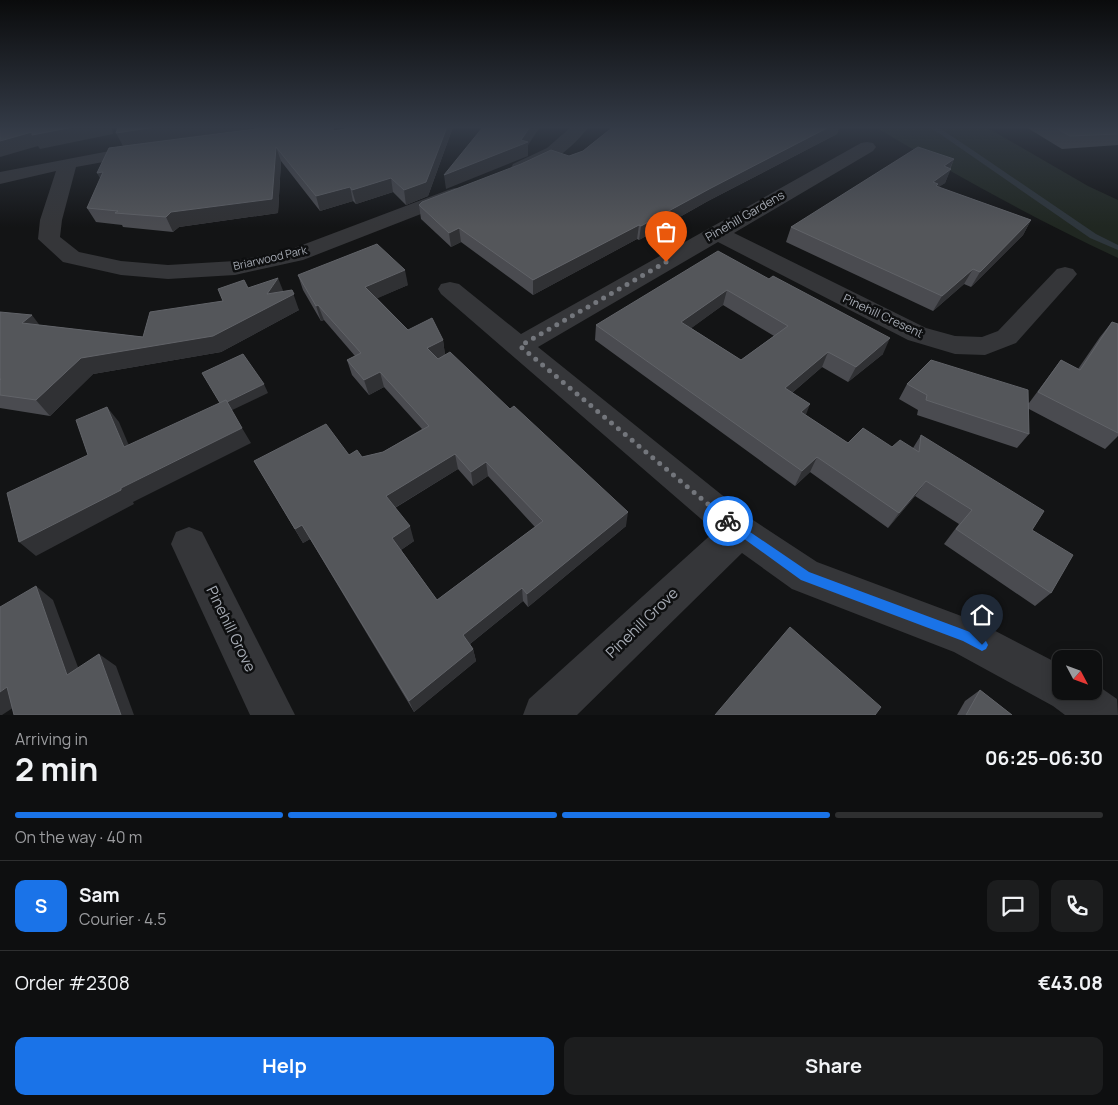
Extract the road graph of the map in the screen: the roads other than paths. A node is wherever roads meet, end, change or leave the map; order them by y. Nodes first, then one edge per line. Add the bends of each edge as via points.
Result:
1 (83, 160) edge
2 (536, 160) edge
3 (842, 160) edge
4 (68, 163) junction
5 (501, 175) edge
6 (0, 178) edge
7 (475, 186) edge
8 (716, 232) junction
9 (1065, 274) dead end
10 (450, 289) dead end
11 (520, 346) junction
12 (740, 531) junction
13 (189, 544) dead end
14 (1052, 683) edge
15 (1080, 700) edge
16 (273, 715) edge
17 (545, 715) edge
18 (1101, 715) edge

1 - 4 street
2 - 5 street
3 - 8 street, Pinehill Gardens
4 - 6 street
4 - 7 street, Briarwood Park via 51,220 49,239 71,257 121,268 168,272 235,268 295,255
8 - 9 street, Pinehill Cresent via 917,334 955,345 985,346 1007,338
8 - 11 street, Pinehill Gardens
10 - 11 street
11 - 12 street
12 - 14 street via 805,576 966,636
12 - 17 street, Pinehill Grove
13 - 16 street, Pinehill Grove
15 - 18 street

